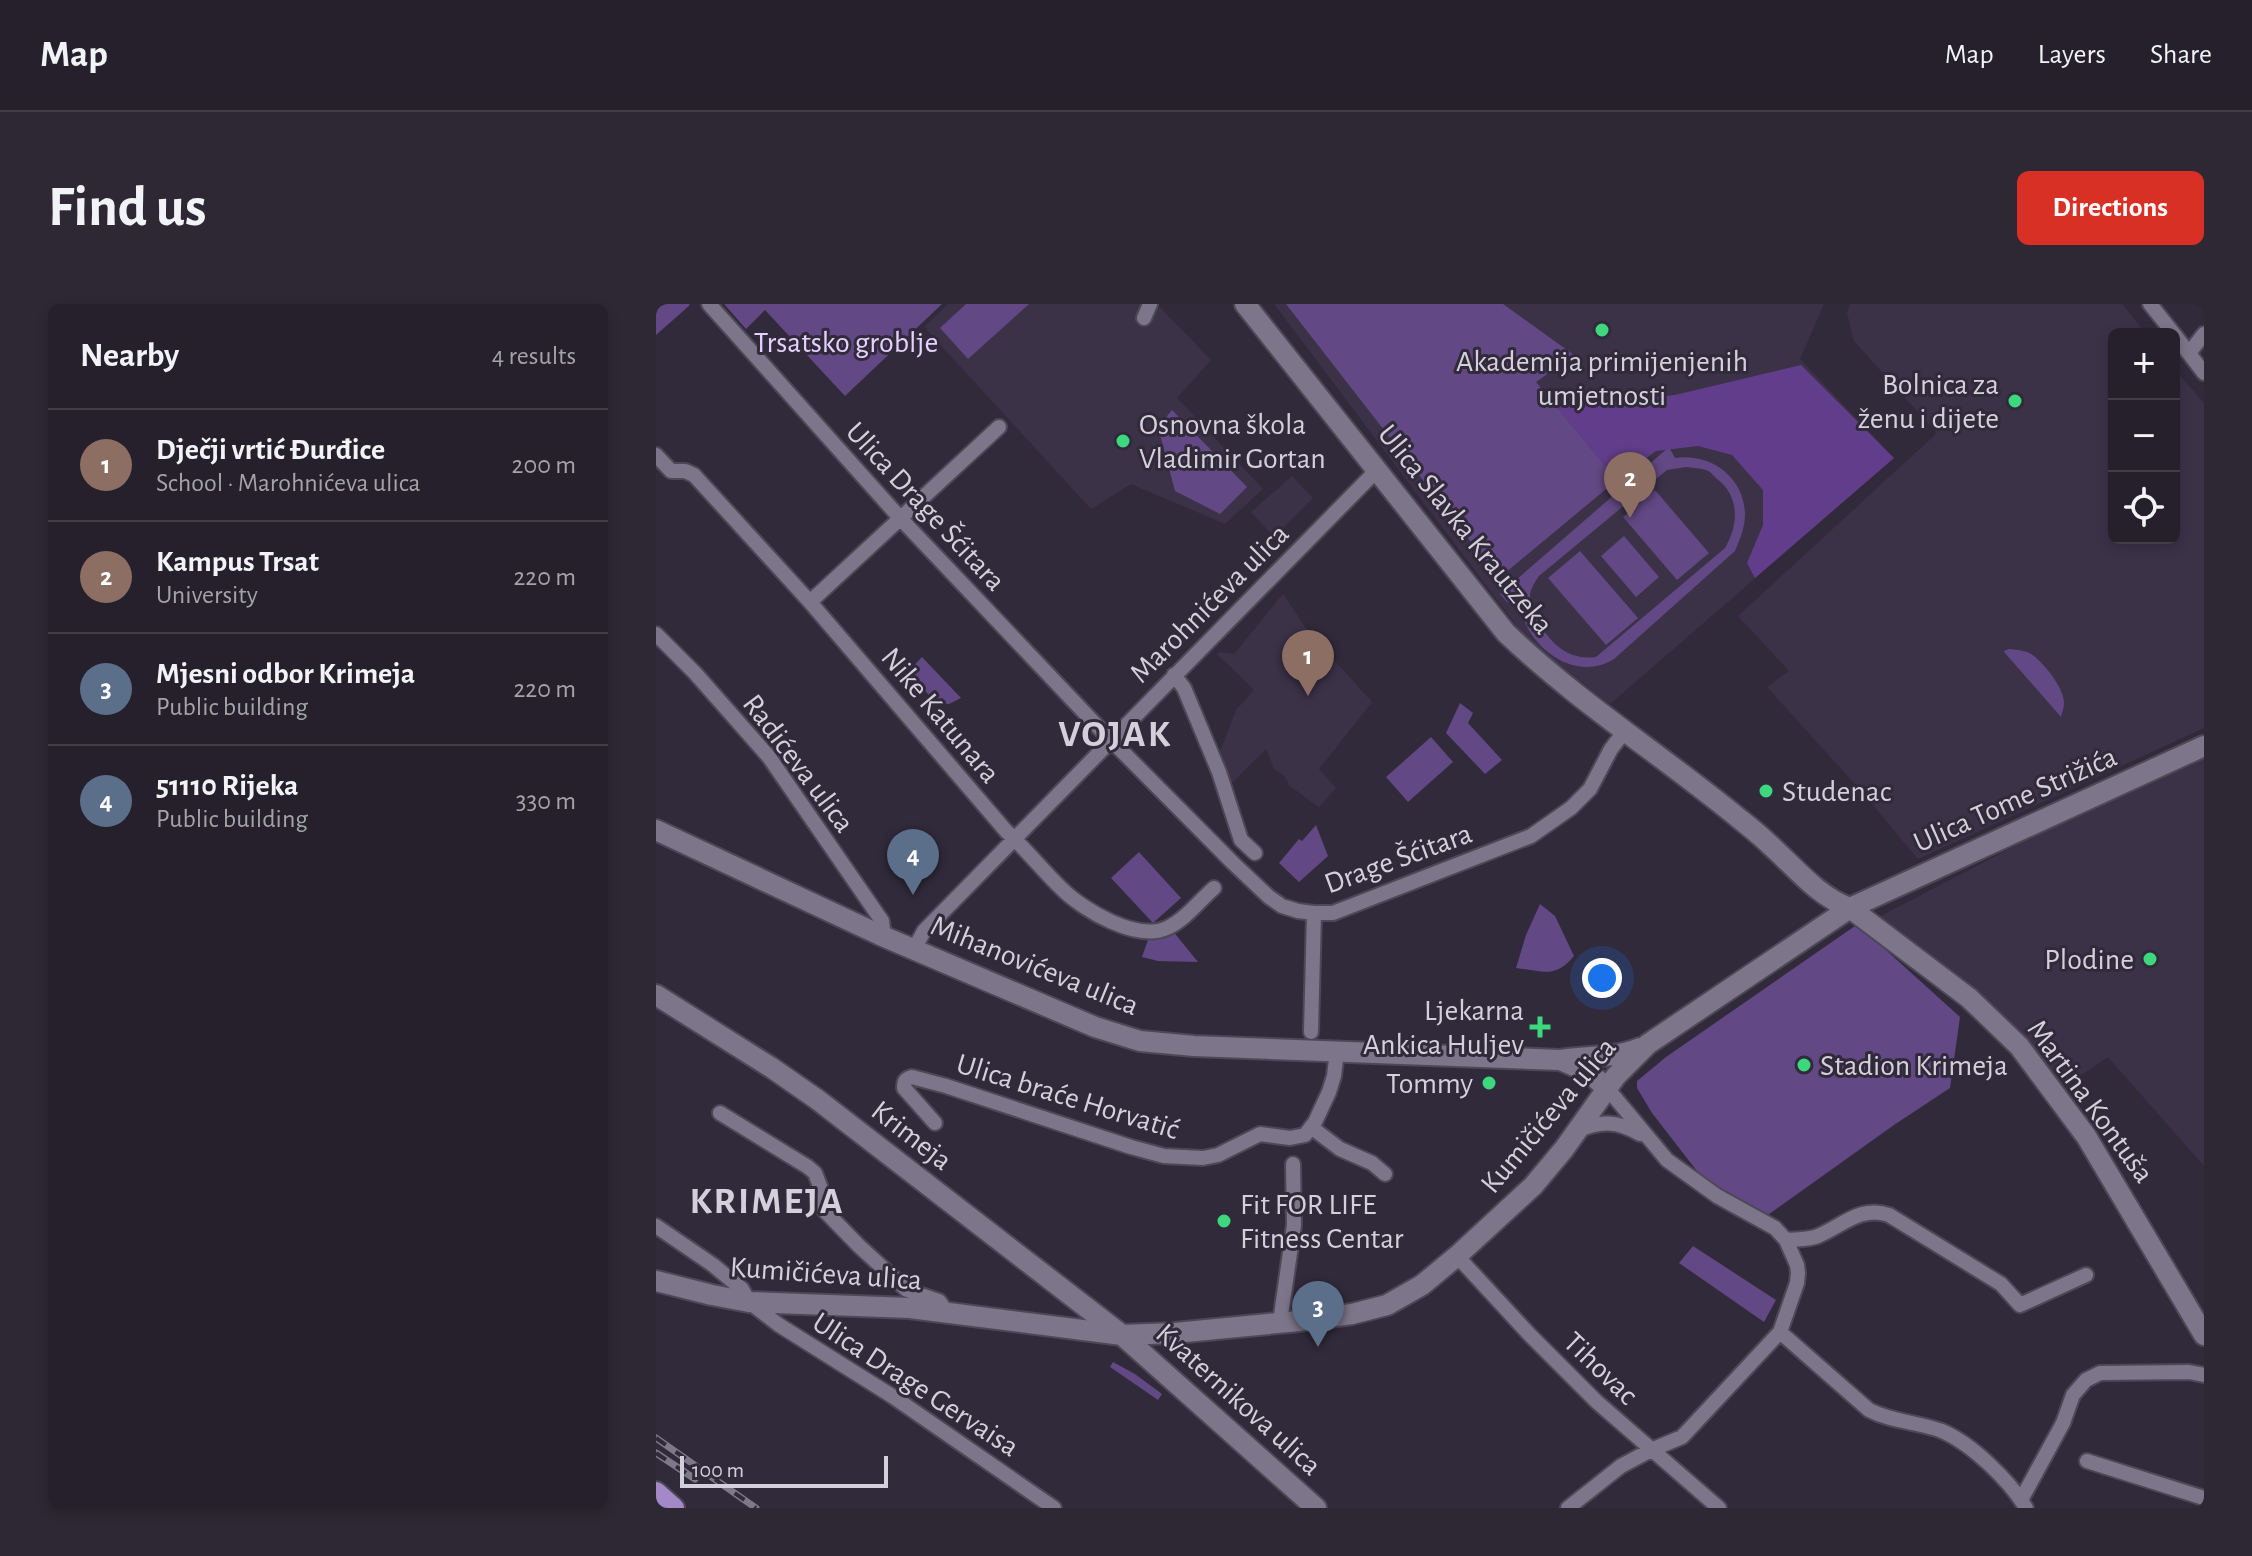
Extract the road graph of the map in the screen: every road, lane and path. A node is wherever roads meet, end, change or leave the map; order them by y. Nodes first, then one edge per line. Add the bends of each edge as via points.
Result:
1 (709, 304) edge
2 (1245, 304) edge
3 (2150, 304) edge
4 (2169, 328) edge
5 (2204, 334) edge
6 (2180, 342) edge
7 (2189, 353) junction
8 (2204, 373) edge
9 (999, 427) dead end
10 (656, 455) edge
11 (1377, 470) junction
12 (901, 519) junction
13 (810, 602) junction
14 (656, 634) edge
15 (1174, 675) junction
16 (1624, 732) junction
17 (1110, 740) junction
18 (2204, 746) edge
19 (656, 830) edge
20 (1014, 838) junction
21 (1255, 853) dead end
22 (1814, 887) junction
23 (1214, 888) dead end
24 (1850, 908) junction
25 (1314, 913) junction
26 (880, 935) junction
27 (1808, 936) junction
28 (914, 949) junction
29 (656, 995) edge
30 (1311, 1032) dead end
31 (1648, 1044) junction
32 (1337, 1051) junction
33 (1560, 1060) junction
34 (1607, 1088) junction
35 (720, 1113) dead end
36 (935, 1123) dead end
37 (1311, 1127) junction
38 (1577, 1131) junction
39 (1646, 1137) junction
40 (1293, 1164) dead end
41 (1385, 1174) dead end
42 (656, 1226) edge
43 (1786, 1240) junction
44 (1457, 1256) junction
45 (2086, 1275) dead end
46 (656, 1281) edge
47 (725, 1287) junction
48 (749, 1302) junction
49 (946, 1311) junction
50 (1280, 1322) junction
51 (1780, 1332) junction
52 (1122, 1335) junction
53 (2204, 1335) edge
54 (2204, 1375) edge
55 (1651, 1450) junction
56 (2087, 1461) dead end
57 (656, 1492) edge
58 (2204, 1498) edge
59 (2024, 1504) edge
60 (674, 1508) edge
61 (1054, 1508) edge
62 (1316, 1508) edge
63 (1568, 1508) edge
64 (1719, 1508) edge

1 - 12 street, Ulica Drage Šćitara
2 - 11 street, Ulica Slavka Krautzeka
3 - 4 street
5 - 7 street
6 - 7 street
7 - 8 street
9 - 12 street
10 - 13 street, Nike Katunara via 671,471 694,475
11 - 15 street, Marohnićeva ulica
11 - 16 street, Ulica Slavka Krautzeka via 1506,633
12 - 13 street
12 - 17 street, Ulica Drage Šćitara
13 - 20 street, Nike Katunara
14 - 26 street, Radićeva ulica via 769,757 882,921
15 - 17 street, Marohnićeva ulica
15 - 21 street via 1219,772 1241,840
16 - 22 street, Ulica Slavka Krautzeka via 1768,842
16 - 25 street, Drage Šćitara via 1590,789 1538,832 1350,908
17 - 20 street, Marohnićeva ulica
17 - 25 street, Drage Šćitara via 1269,897 1282,906
18 - 24 street, Ulica Tome Strižića
19 - 26 street, Mihanovićeva ulica
20 - 23 street, Nike Katunara via 1064,891 1104,919 1142,931 1173,925
20 - 28 street, Marohnićeva ulica via 924,931
22 - 24 street, Ulica Slavka Krautzeka
22 - 27 street via 1818,913
24 - 27 street, Kumičićeva ulica
24 - 53 street, Martina Kontuša via 1969,998 2019,1046 2086,1136
25 - 30 street
26 - 28 street, Mihanovićeva ulica
27 - 31 street, Kumičićeva ulica
28 - 32 street, Mihanovićeva ulica via 1140,1041
29 - 52 street, Krimeja via 818,1100
31 - 33 street, Mihanovićeva ulica via 1617,1056
31 - 34 street, Kumičićeva ulica
32 - 33 street, Mihanovićeva ulica
32 - 37 street via 1329,1092
33 - 34 street, Mihanovićeva ulica via 1588,1072
34 - 38 street, Kumičićeva ulica
34 - 39 street
35 - 49 street, Kumičićeva ulica via 815,1173 824,1210 907,1290 939,1301
36 - 37 street, Ulica braće Horvatić via 904,1088 906,1078 1164,1156 1218,1155 1260,1134 1290,1138 1305,1135
37 - 41 street
38 - 39 street via 1604,1122 1628,1126
38 - 44 street, Kumičićeva ulica via 1533,1186
39 - 43 street via 1691,1178 1775,1228
40 - 50 street via 1294,1225
42 - 47 street via 695,1251
43 - 45 street via 1815,1237 1857,1215 1880,1211 2001,1284 2020,1305
43 - 51 street via 1798,1273
44 - 50 street, Kumičićeva ulica via 1387,1305
44 - 55 street, Tihovac via 1597,1402
46 - 47 street, Kumičićeva ulica
47 - 48 street, Kumičićeva ulica
48 - 49 street, Kumičićeva ulica
48 - 61 street, Ulica Drage Gervaisa
49 - 52 street, Kumičićeva ulica
50 - 52 street, Kumičićeva ulica
51 - 55 street via 1682,1437
51 - 59 street via 1869,1410 1941,1431 1974,1451
52 - 62 street, Kvaternikova ulica
54 - 59 street via 2100,1373 2086,1380 2073,1395
55 - 63 street via 1621,1466
55 - 64 street, Tihovac
56 - 58 street
57 - 60 main road

